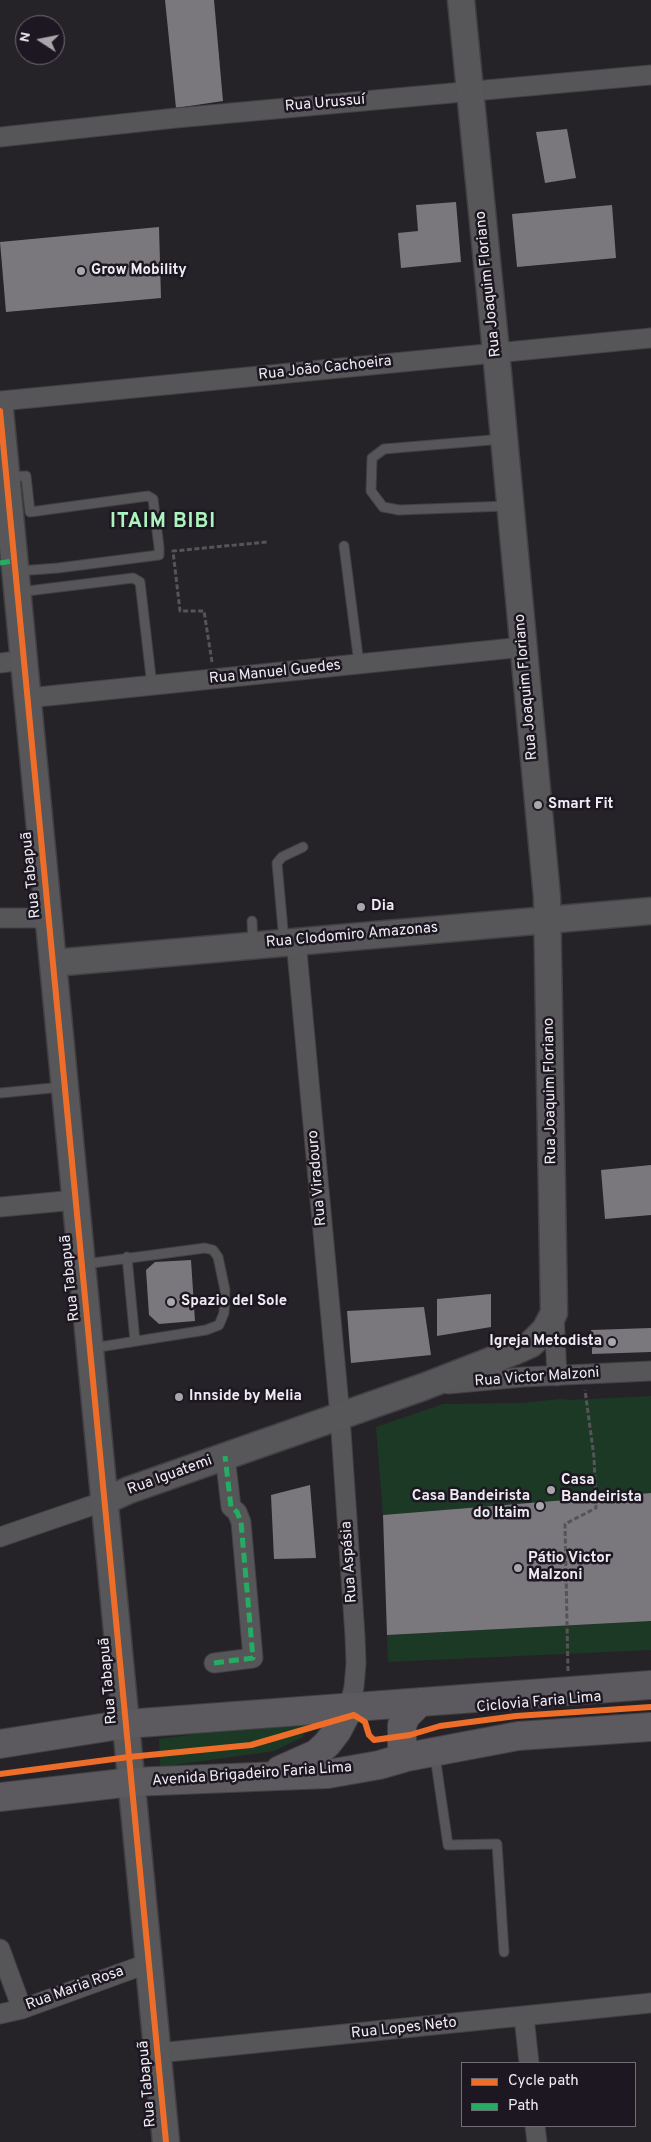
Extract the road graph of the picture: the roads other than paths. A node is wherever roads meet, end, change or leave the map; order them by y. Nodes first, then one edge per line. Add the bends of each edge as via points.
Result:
1 (461, 0) edge
2 (651, 75) edge
3 (470, 91) junction
4 (0, 137) edge
5 (651, 338) edge
6 (496, 352) junction
7 (0, 401) edge
8 (0, 411) edge
9 (504, 438) junction
10 (6, 477) junction
11 (510, 506) junction
12 (344, 546) dead end
13 (12, 572) edge
14 (523, 647) junction
15 (12, 661) edge
16 (359, 664) junction
17 (152, 686) junction
18 (28, 698) junction
19 (303, 847) dead end
20 (651, 911) edge
21 (0, 918) edge
22 (49, 918) junction
23 (548, 919) junction
24 (290, 941) junction
25 (53, 963) junction
26 (65, 1086) junction
27 (0, 1093) edge
28 (76, 1200) junction
29 (0, 1207) edge
30 (127, 1258) junction
31 (82, 1264) junction
32 (554, 1313) junction
33 (135, 1341) junction
34 (90, 1348) junction
35 (651, 1371) edge
36 (557, 1376) junction
37 (423, 1387) junction
38 (340, 1416) junction
39 (225, 1456) junction
40 (105, 1501) junction
41 (0, 1537) edge
42 (214, 1664) dead end
43 (651, 1684) edge
44 (420, 1702) junction
45 (348, 1708) junction
46 (126, 1724) junction
47 (651, 1727) edge
48 (0, 1744) edge
49 (434, 1753) junction
50 (408, 1758) junction
51 (264, 1776) junction
52 (132, 1782) junction
53 (0, 1797) edge
54 (0, 1949) edge
55 (504, 1952) dead end
56 (149, 1963) junction
57 (651, 2003) edge
58 (22, 2009) junction
59 (0, 2014) edge
60 (524, 2017) junction
61 (158, 2053) junction
62 (529, 2062) edge
63 (535, 2127) edge
64 (166, 2142) edge
65 (537, 2142) edge

1 - 3 street, Rua Joaquim Floriano
2 - 3 street, Rua Urussuí
3 - 4 street, Rua Urussuí
3 - 6 street, Rua Joaquim Floriano
5 - 6 street, Rua João Cachoeira
6 - 7 street, Rua João Cachoeira
6 - 9 street, Rua Joaquim Floriano
8 - 10 street, Rua Tabapuã
9 - 11 street, Rua Joaquim Floriano
9 - 11 lane via 384,450 372,458 371,491 382,507 398,510
10 - 13 street, Rua Tabapuã
10 - 13 lane via 26,476 30,512 148,496 153,499 159,547 158,555
11 - 14 street, Rua Joaquim Floriano
12 - 16 lane
13 - 15 street, Rua Tabapuã
13 - 17 lane via 133,578 140,582
14 - 16 street, Rua Manuel Guedes
14 - 23 street, Rua Joaquim Floriano
15 - 18 street, Rua Tabapuã
16 - 17 street, Rua Manuel Guedes
17 - 18 street, Rua Manuel Guedes
18 - 22 street, Rua Tabapuã
19 - 24 lane via 282,857 278,863
20 - 23 street, Rua Clodomiro Amazonas
21 - 22 street
22 - 25 street, Rua Tabapuã
23 - 24 street, Rua Clodomiro Amazonas
23 - 32 street, Rua Joaquim Floriano
24 - 25 street, Rua Clodomiro Amazonas via 253,932
24 - 38 street, Rua Viradouro
25 - 26 street, Rua Tabapuã
26 - 27 lane
26 - 28 street, Rua Tabapuã
28 - 29 street
28 - 31 street, Rua Tabapuã
30 - 31 lane
30 - 33 lane
30 - 33 lane via 205,1248 213,1250 218,1257 225,1290 224,1313 219,1325
31 - 34 street, Rua Tabapuã
32 - 36 street, Rua Joaquim Floriano
32 - 37 street, Rua Victor Malzoni via 545,1330 531,1344
33 - 34 lane
34 - 40 street, Rua Tabapuã
35 - 36 street, Rua Victor Malzoni
36 - 37 street, Rua Victor Malzoni
37 - 38 street, Rua Victor Malzoni
38 - 39 street, Rua Iguatemi
38 - 45 street, Rua Aspásia via 355,1636 355,1679
39 - 40 street, Rua Iguatemi
39 - 42 street via 231,1507 241,1522 253,1658
40 - 41 street, Rua Iguatemi
40 - 46 street, Rua Tabapuã
43 - 44 highway
44 - 45 highway
44 - 50 highway via 402,1725 402,1747
45 - 46 highway
45 - 51 highway via 337,1731 316,1754
46 - 48 highway
46 - 52 street, Rua Tabapuã
47 - 49 highway, Avenida Brigadeiro Faria Lima via 518,1736
49 - 50 highway, Avenida Brigadeiro Faria Lima
49 - 55 lane via 448,1845 497,1844
50 - 51 highway, Avenida Brigadeiro Faria Lima via 328,1774
51 - 52 highway, Avenida Brigadeiro Faria Lima
52 - 53 highway, Avenida Brigadeiro Faria Lima
52 - 56 street, Rua Tabapuã
54 - 58 street
56 - 58 street, Rua Maria Rosa
56 - 61 street, Rua Tabapuã
57 - 60 street, Rua Lopes Neto
58 - 59 street, Rua Maria Rosa
60 - 61 street, Rua Lopes Neto
60 - 62 street
61 - 64 street, Rua Tabapuã
63 - 65 street

